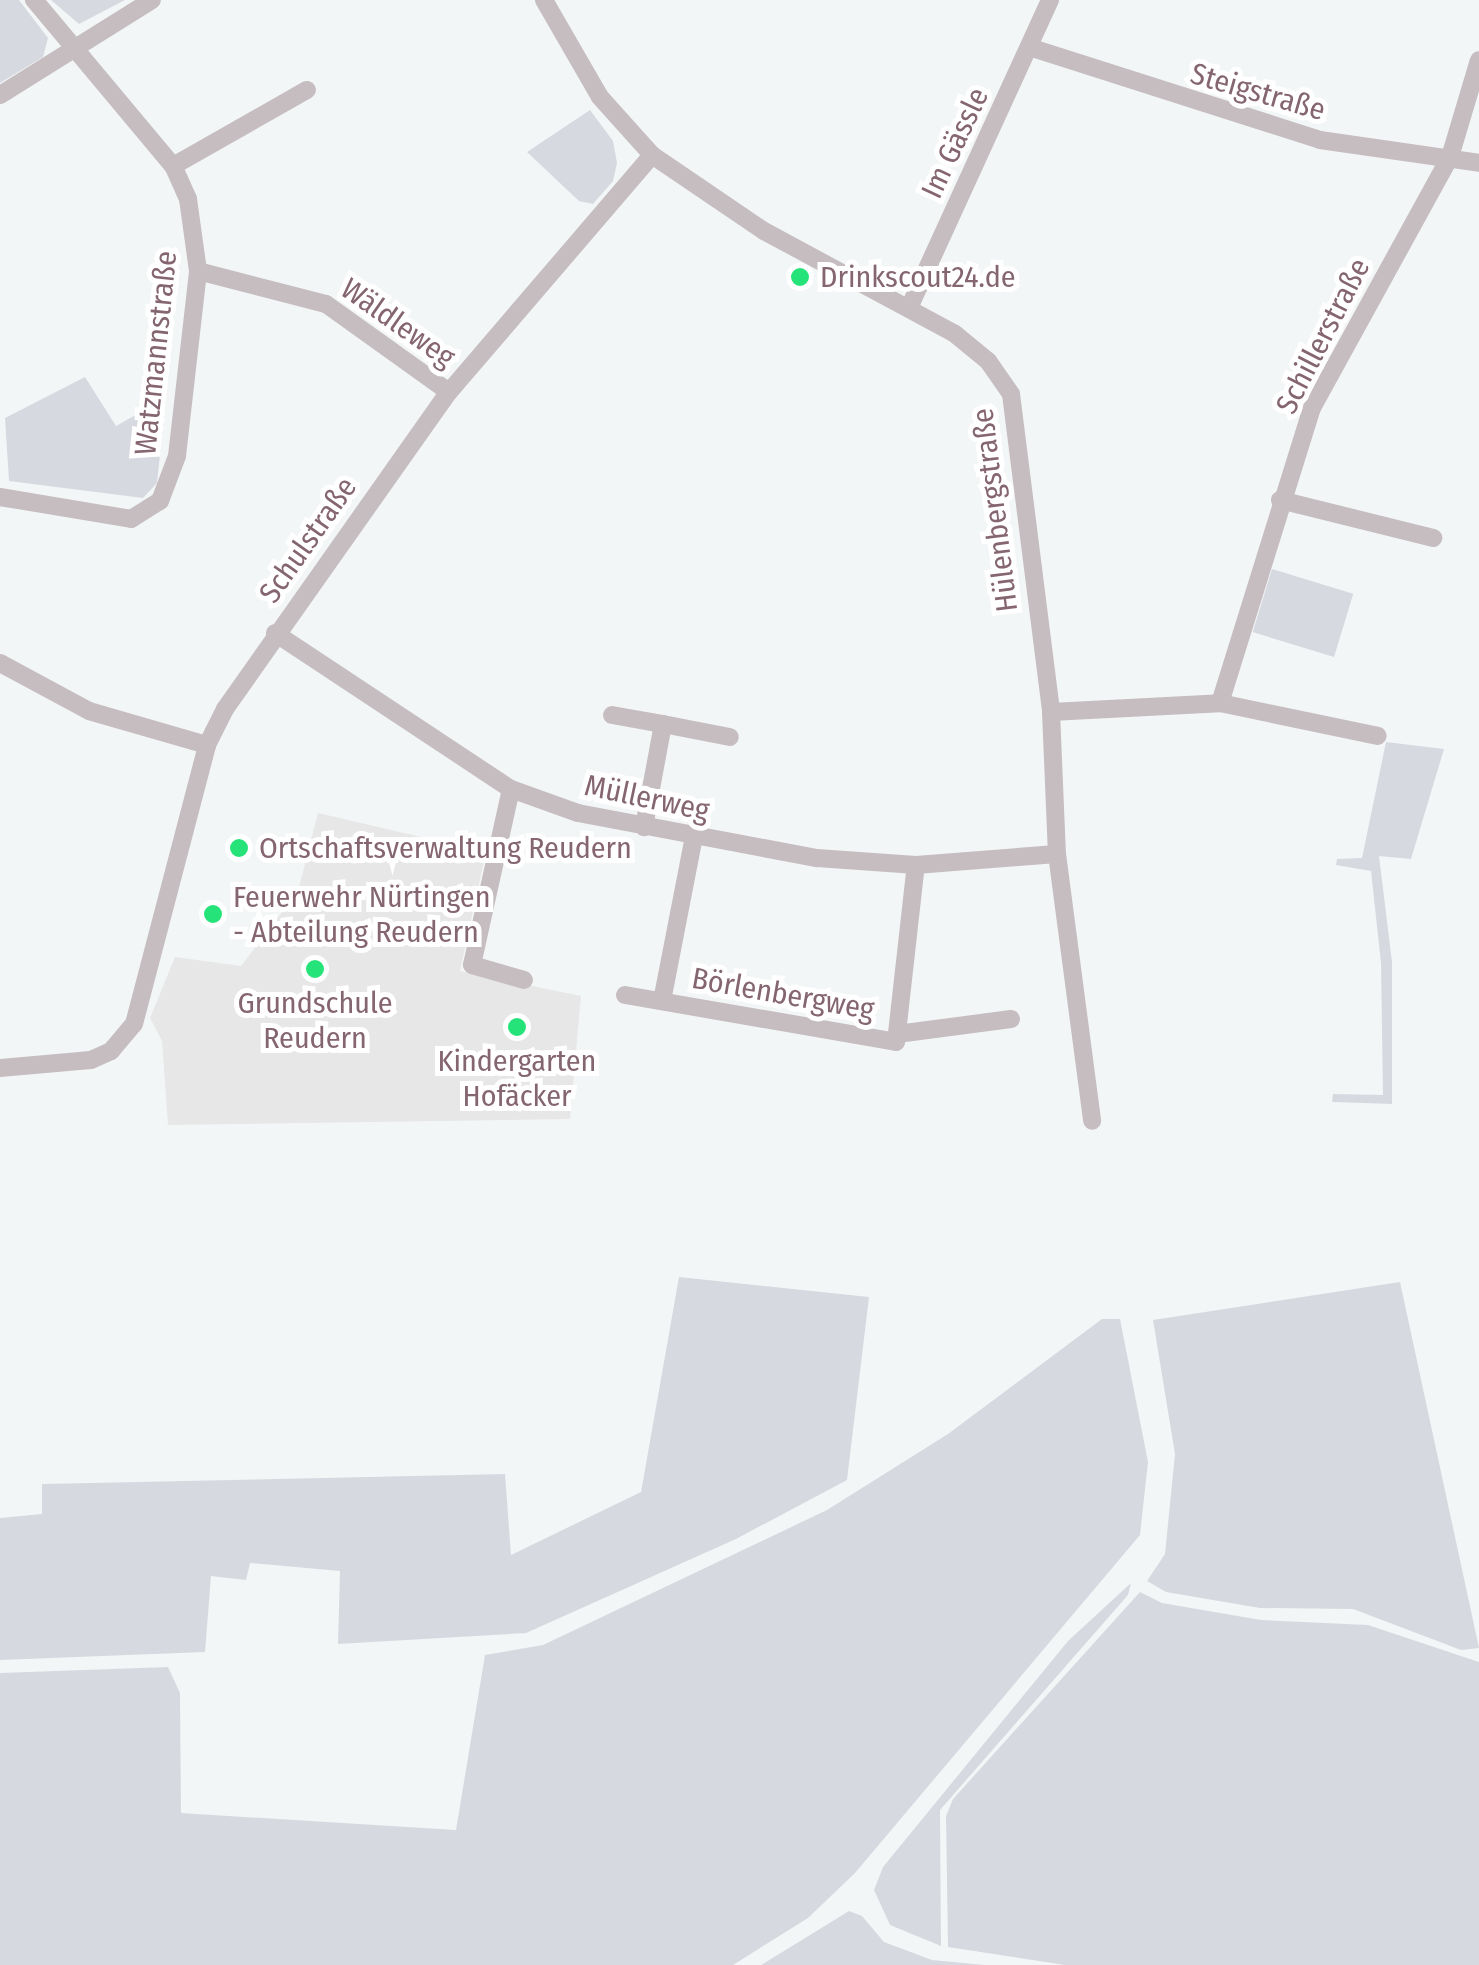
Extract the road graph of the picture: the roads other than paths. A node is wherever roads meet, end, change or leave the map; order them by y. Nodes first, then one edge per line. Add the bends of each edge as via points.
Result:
1 (34, 0) edge
2 (152, 0) edge
3 (544, 0) edge
4 (1050, 0) edge
5 (1028, 47) junction
6 (73, 48) junction
7 (1479, 60) edge
8 (306, 90) dead end
9 (0, 95) edge
10 (652, 155) junction
11 (1450, 157) junction
12 (1479, 163) edge
13 (172, 166) junction
14 (198, 271) junction
15 (909, 308) junction
16 (450, 392) junction
17 (0, 497) edge
18 (1280, 500) junction
19 (1433, 538) dead end
20 (275, 633) junction
21 (0, 663) edge
22 (1220, 703) junction
23 (1051, 712) junction
24 (612, 715) dead end
25 (663, 724) junction
26 (1378, 736) dead end
27 (730, 737) dead end
28 (208, 745) junction
29 (511, 790) junction
30 (644, 826) junction
31 (694, 836) junction
32 (1056, 854) junction
33 (916, 865) junction
34 (524, 980) dead end
35 (625, 994) dead end
36 (662, 1001) junction
37 (1011, 1019) dead end
38 (898, 1034) junction
39 (0, 1068) edge
40 (1092, 1121) dead end

1 - 6 street, Watzmannstraße
2 - 6 street
3 - 10 street, Hülenbergstraße via 600,97
4 - 5 street, Im Gässle
5 - 11 street, Steigstraße via 1320,140
5 - 15 street, Im Gässle
6 - 9 street
6 - 13 street, Watzmannstraße
7 - 11 street, Schillerstraße
8 - 13 street
10 - 15 street, Hülenbergstraße via 764,231
10 - 16 street, Schulstraße
11 - 12 street, Steigstraße
11 - 18 street, Schillerstraße via 1312,408
13 - 14 street, Watzmannstraße via 188,200
14 - 16 street, Wäldleweg via 326,304
14 - 17 street, Watzmannstraße via 176,456 160,502 130,519
15 - 23 street, Hülenbergstraße via 988,361 1011,394
16 - 20 street, Schulstraße
18 - 19 street
18 - 22 street, Schillerstraße
20 - 28 street, Schulstraße
20 - 29 street, Müllerweg
21 - 28 street via 89,710
22 - 23 street
22 - 26 street
23 - 32 street, Hülenbergstraße
24 - 25 street
25 - 27 street
25 - 30 street
28 - 39 street, Schulstraße via 134,1024 110,1051 91,1060
29 - 30 street, Müllerweg
29 - 34 street via 472,965
30 - 31 street, Müllerweg
31 - 33 street, Müllerweg via 817,858
31 - 36 street, Börlenbergweg
32 - 33 street, Müllerweg
32 - 40 street, Hülenbergstraße
33 - 38 street, Börlenbergweg
35 - 36 street, Börlenbergweg
36 - 38 street, Börlenbergweg via 896,1042
37 - 38 street

